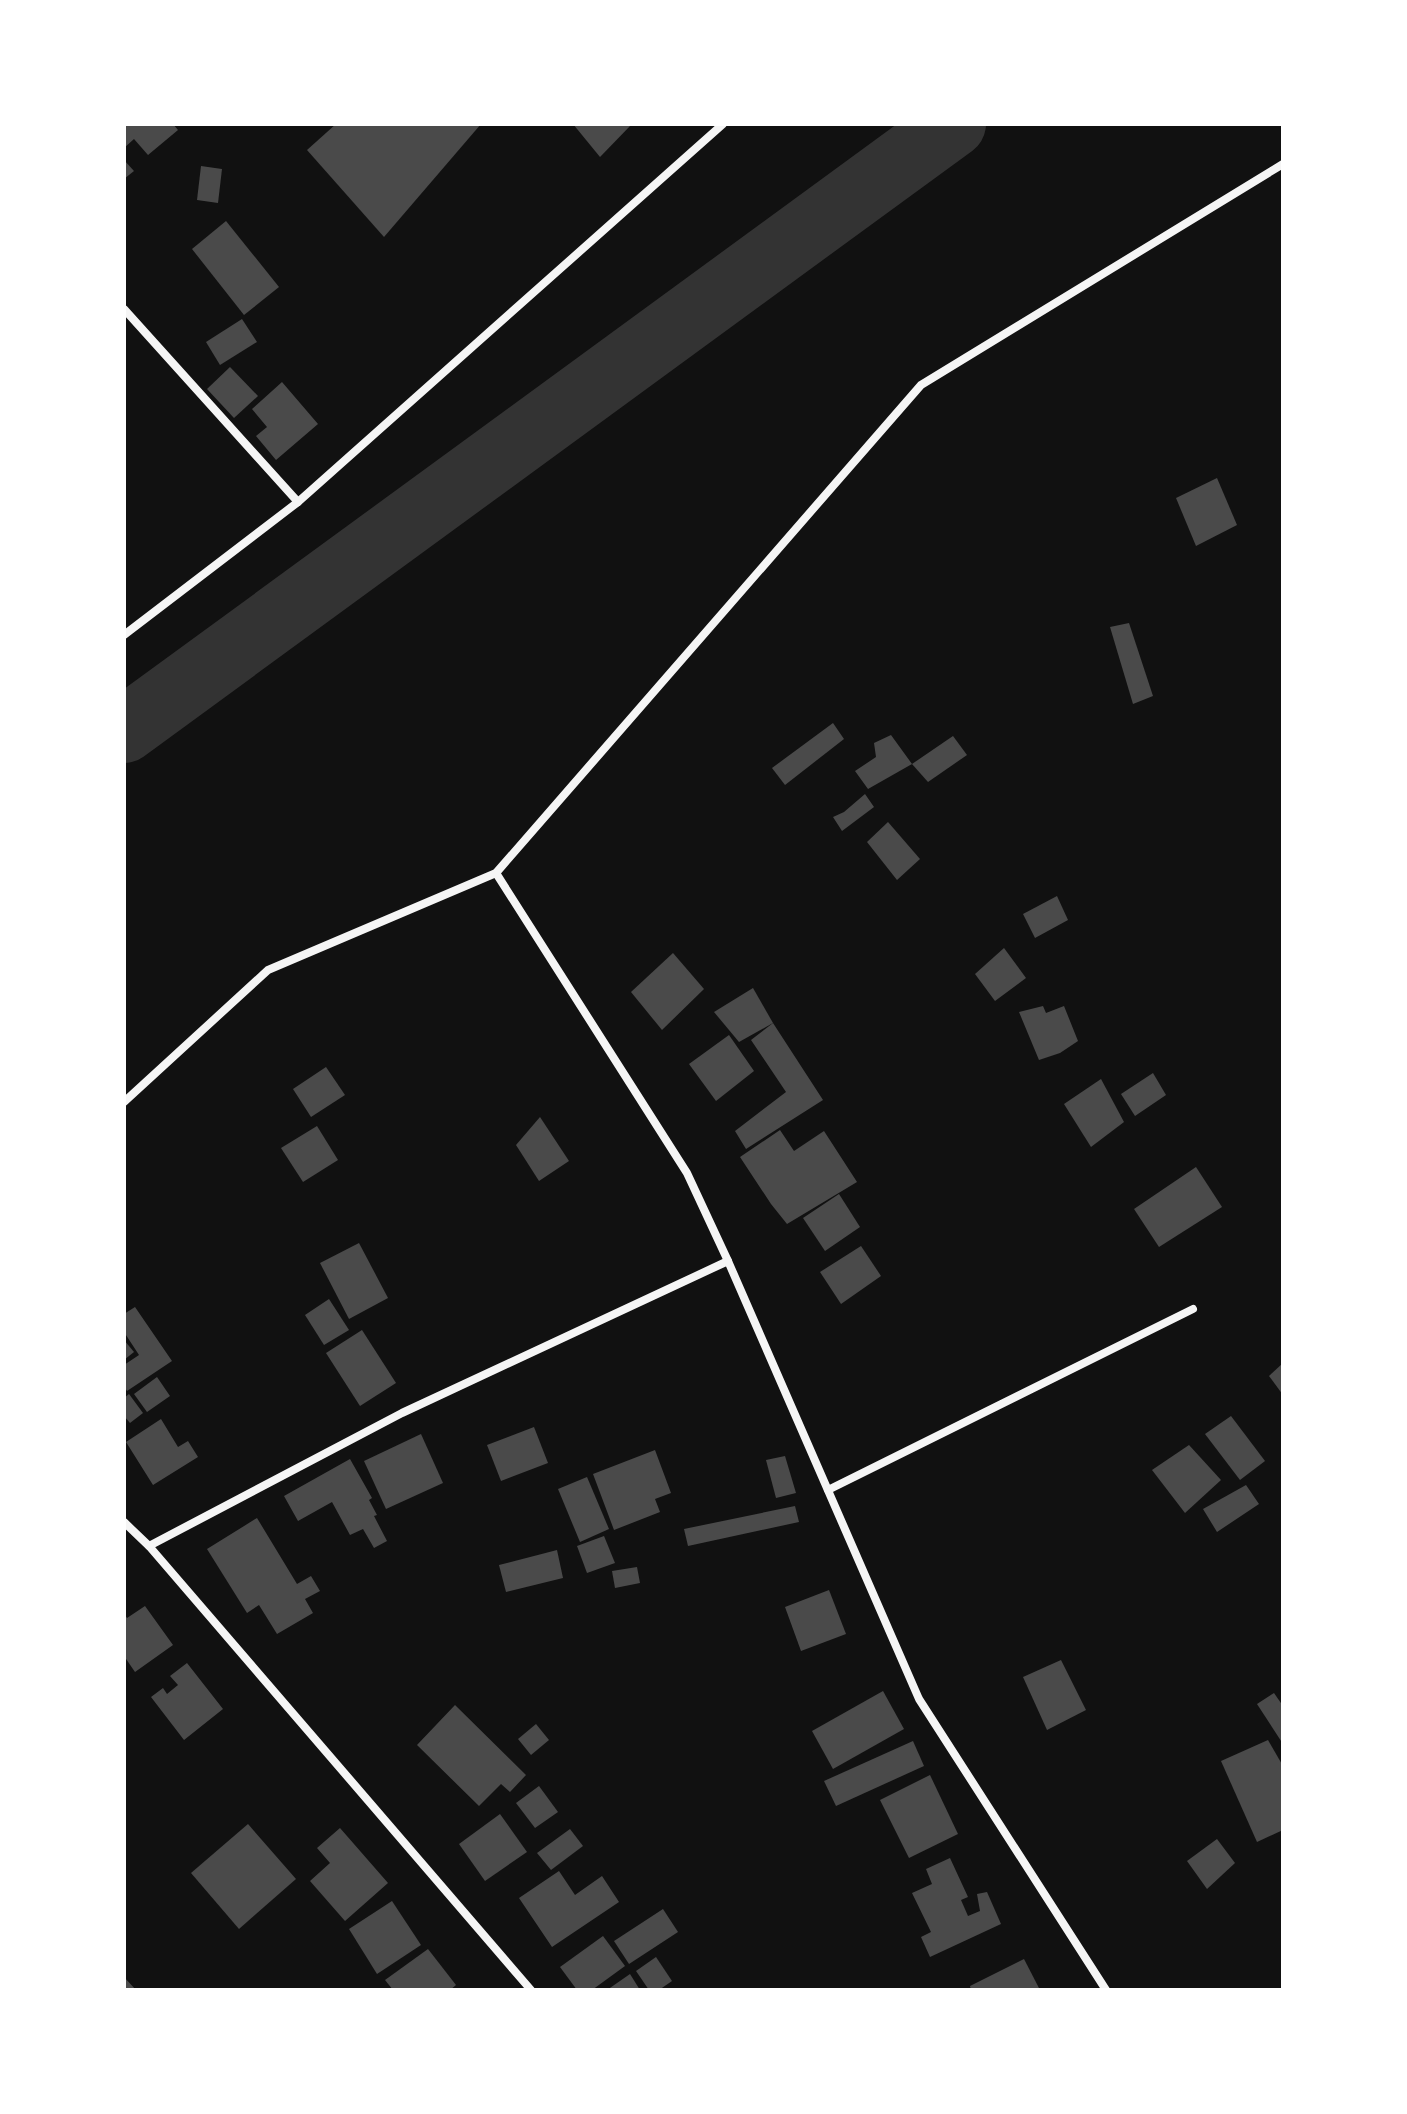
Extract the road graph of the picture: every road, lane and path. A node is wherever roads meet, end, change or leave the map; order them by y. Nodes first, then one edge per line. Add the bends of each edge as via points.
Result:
1 (723, 124) edge
2 (1283, 164) edge
3 (124, 309) edge
4 (298, 502) junction
5 (124, 635) edge
6 (496, 873) junction
7 (124, 1102) edge
8 (728, 1261) junction
9 (1193, 1309) dead end
10 (828, 1490) junction
11 (124, 1522) edge
12 (149, 1546) junction
13 (531, 1990) edge
14 (1106, 1990) edge

1 - 4 street
2 - 6 street via 921,385
3 - 4 street
4 - 5 street
6 - 7 street via 268,970
6 - 8 street via 687,1173
8 - 10 street
8 - 12 street via 402,1413
9 - 10 street
10 - 14 street via 919,1699
11 - 12 street
12 - 13 street

